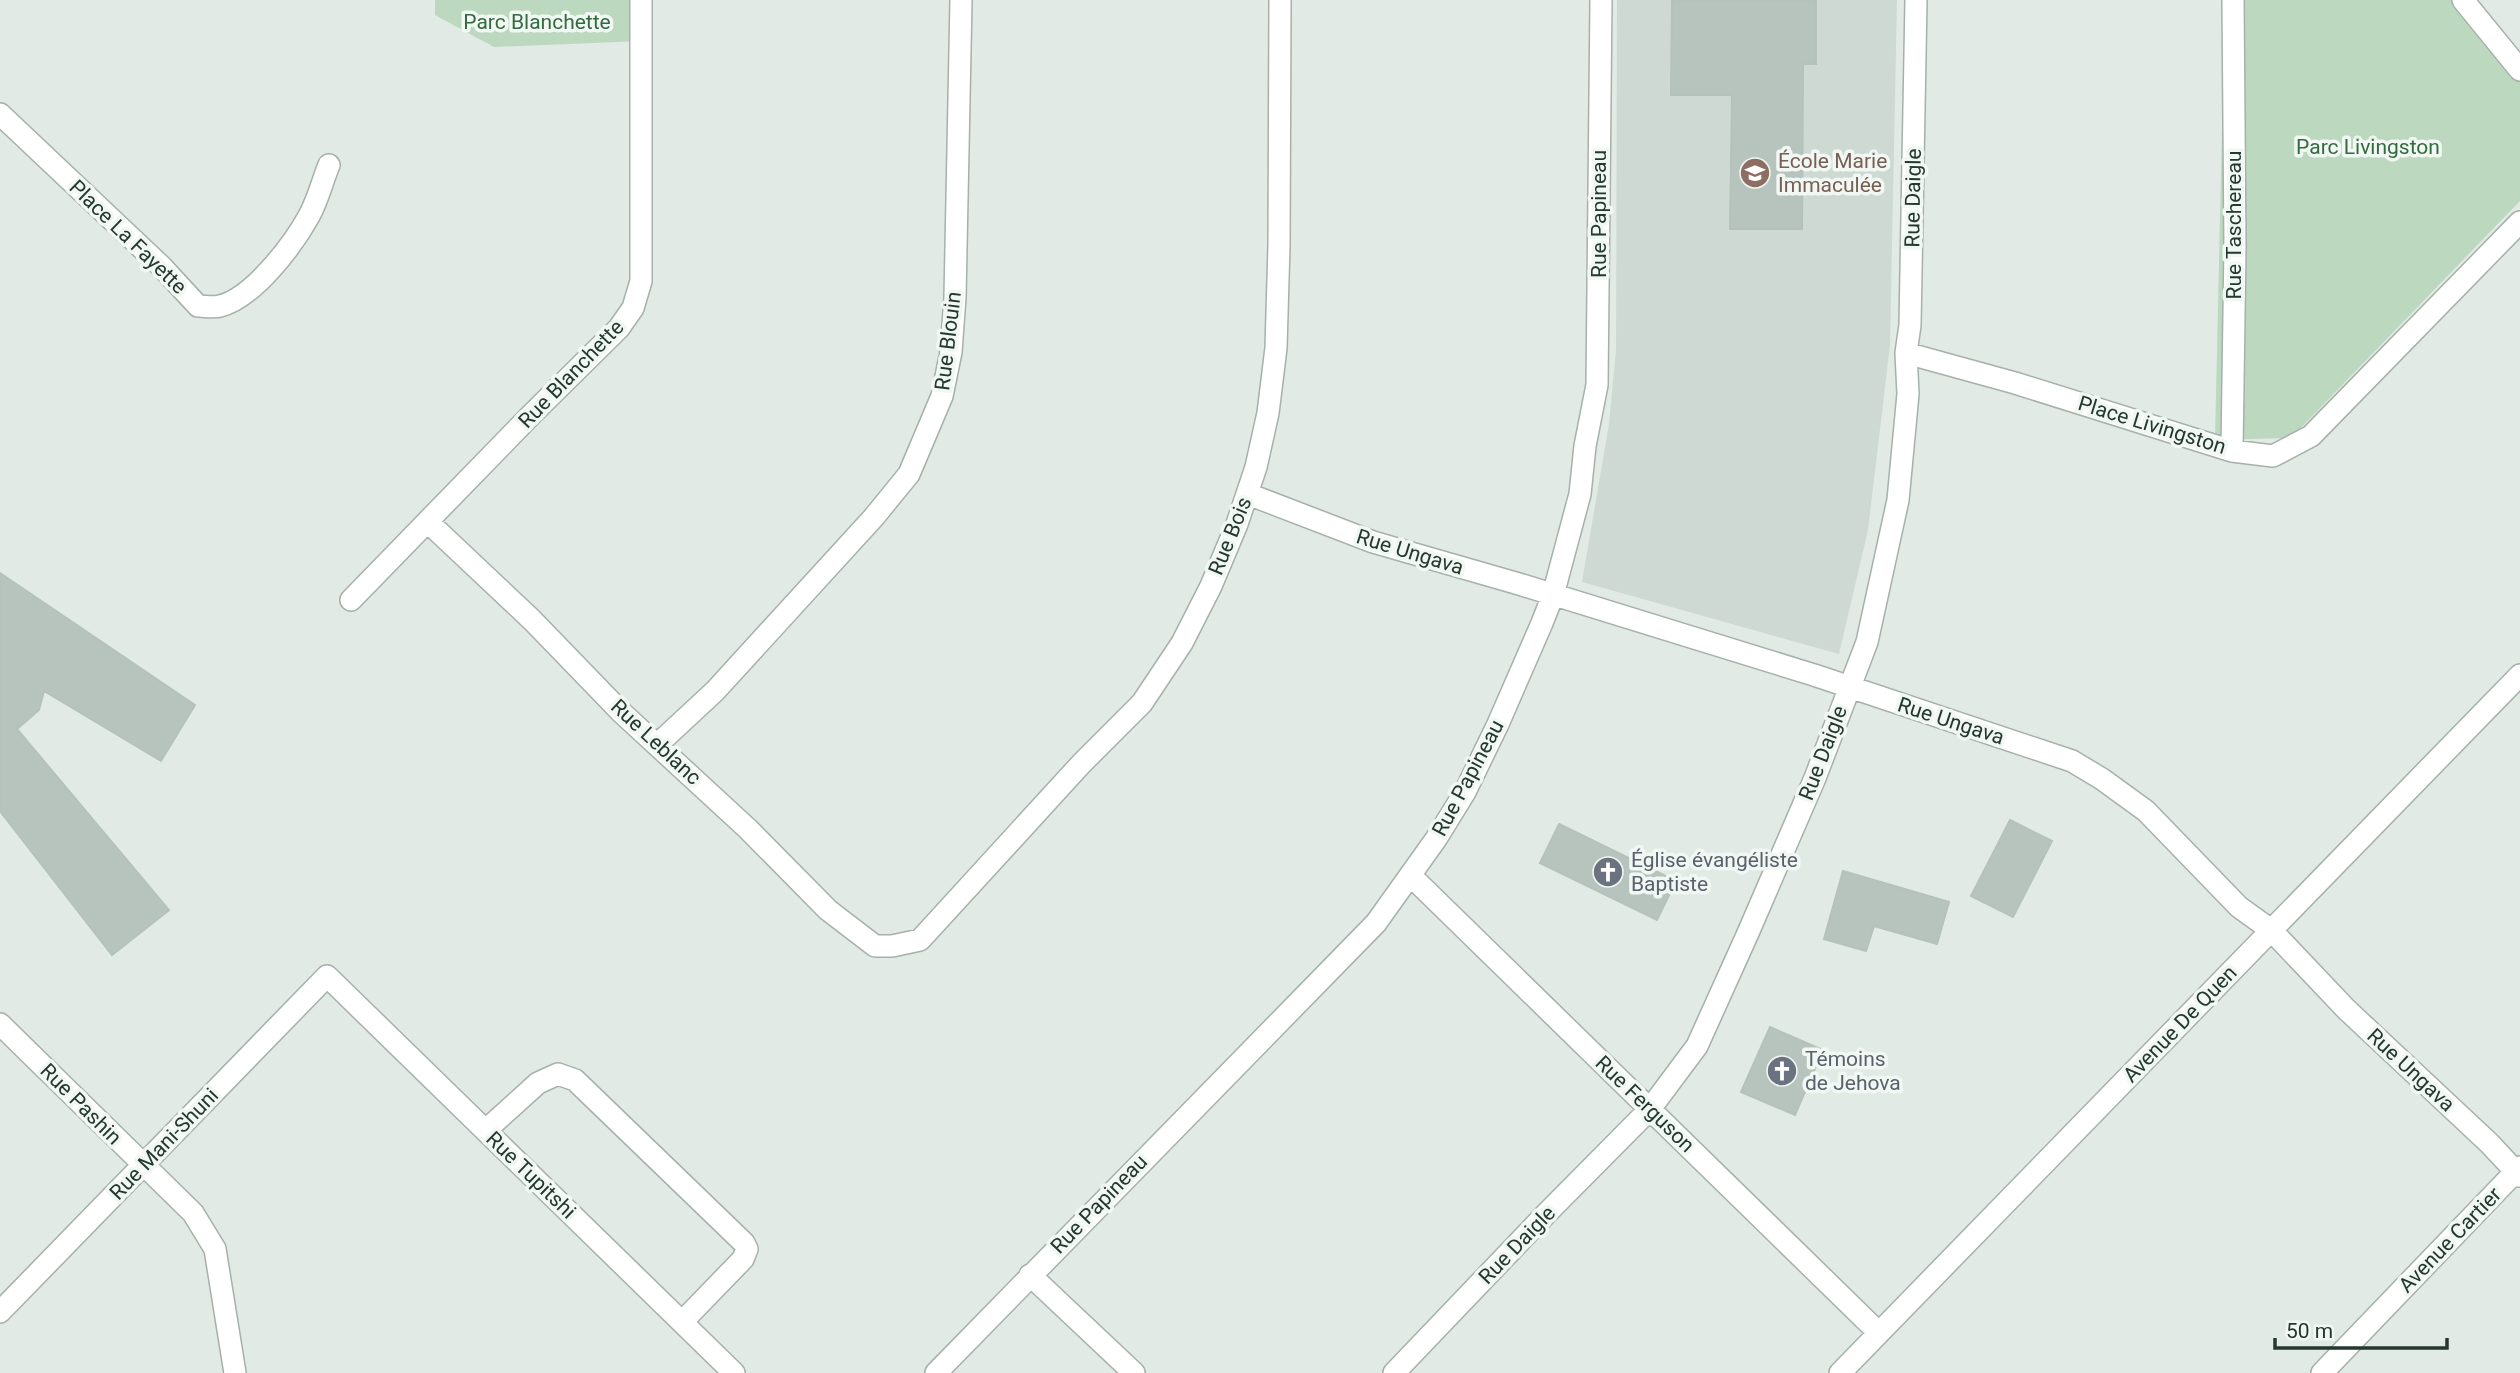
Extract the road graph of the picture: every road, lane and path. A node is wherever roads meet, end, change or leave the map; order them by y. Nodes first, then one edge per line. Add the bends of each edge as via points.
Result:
1 (640, 0) edge
2 (961, 0) edge
3 (1280, 0) edge
4 (1601, 0) edge
5 (1916, 0) edge
6 (2233, 0) edge
7 (2463, 0) edge
8 (2520, 70) edge
9 (0, 114) edge
10 (328, 166) dead end
11 (2520, 222) edge
12 (1906, 352) junction
13 (2232, 451) junction
14 (1248, 494) junction
15 (428, 522) junction
16 (1553, 596) junction
17 (351, 600) dead end
18 (2520, 675) edge
19 (1848, 686) junction
20 (658, 744) junction
21 (1411, 876) junction
22 (2271, 930) junction
23 (892, 946) joint
24 (327, 976) joint
25 (0, 1024) edge
26 (1650, 1109) junction
27 (486, 1130) junction
28 (143, 1166) junction
29 (2518, 1171) edge
30 (1030, 1275) junction
31 (0, 1312) edge
32 (682, 1322) junction
33 (1879, 1333) junction
34 (235, 1373) edge
35 (734, 1373) edge
36 (936, 1373) edge
37 (1133, 1373) edge
38 (1394, 1373) edge
39 (1840, 1373) edge
40 (2322, 1373) edge

1 - 15 street, Rue Blanchette via 641,281 634,308
2 - 20 street, Rue Blouin via 956,297 942,396 909,474 881,509 715,691
3 - 14 street, Rue Bois via 1276,348 1268,412
4 - 16 street, Rue Papineau via 1597,384 1580,494
5 - 12 street, Rue Daigle
6 - 13 street, Rue Taschereau
7 - 8 street
9 - 10 street, Place La Fayette via 198,306 219,306 261,280 297,237
11 - 13 street, Place Livingston via 2311,436 2273,456
12 - 13 street, Place Livingston
12 - 19 street, Rue Daigle via 1908,394 1898,499 1867,642
14 - 16 street, Rue Ungava via 1373,542
14 - 23 street, Rue Bois via 1211,586 1182,643 1142,703 920,940
15 - 17 street, Rue Blanchette
15 - 20 street, Rue Leblanc
16 - 19 street, Rue Ungava
16 - 21 street, Rue Papineau via 1465,792
18 - 22 street, Avenue De Quen
19 - 22 street, Rue Ungava via 2072,761 2146,811 2239,906
19 - 26 street, Rue Daigle via 1815,778 1697,1045
20 - 23 street, Rue Leblanc via 828,910 875,946
21 - 26 street, Rue Ferguson
21 - 30 street, Rue Papineau via 1376,923
22 - 29 street, Rue Ungava via 2346,1009
22 - 33 street, Avenue De Quen
24 - 27 street, Rue Tupitshi
24 - 28 street, Rue Mani-Shuni
25 - 28 street, Rue Pashin
26 - 33 street, Rue Ferguson
26 - 38 street, Rue Daigle
27 - 32 street, Rue Tupitshi
27 - 32 street via 538,1083 558,1074 575,1080 744,1243 743,1259
28 - 31 street, Rue Mani-Shuni
28 - 34 street, Rue Pashin via 193,1213 215,1249
29 - 40 street, Avenue Cartier
30 - 36 street, Rue Papineau
30 - 37 street
32 - 35 street, Rue Tupitshi
33 - 39 street, Avenue De Quen

